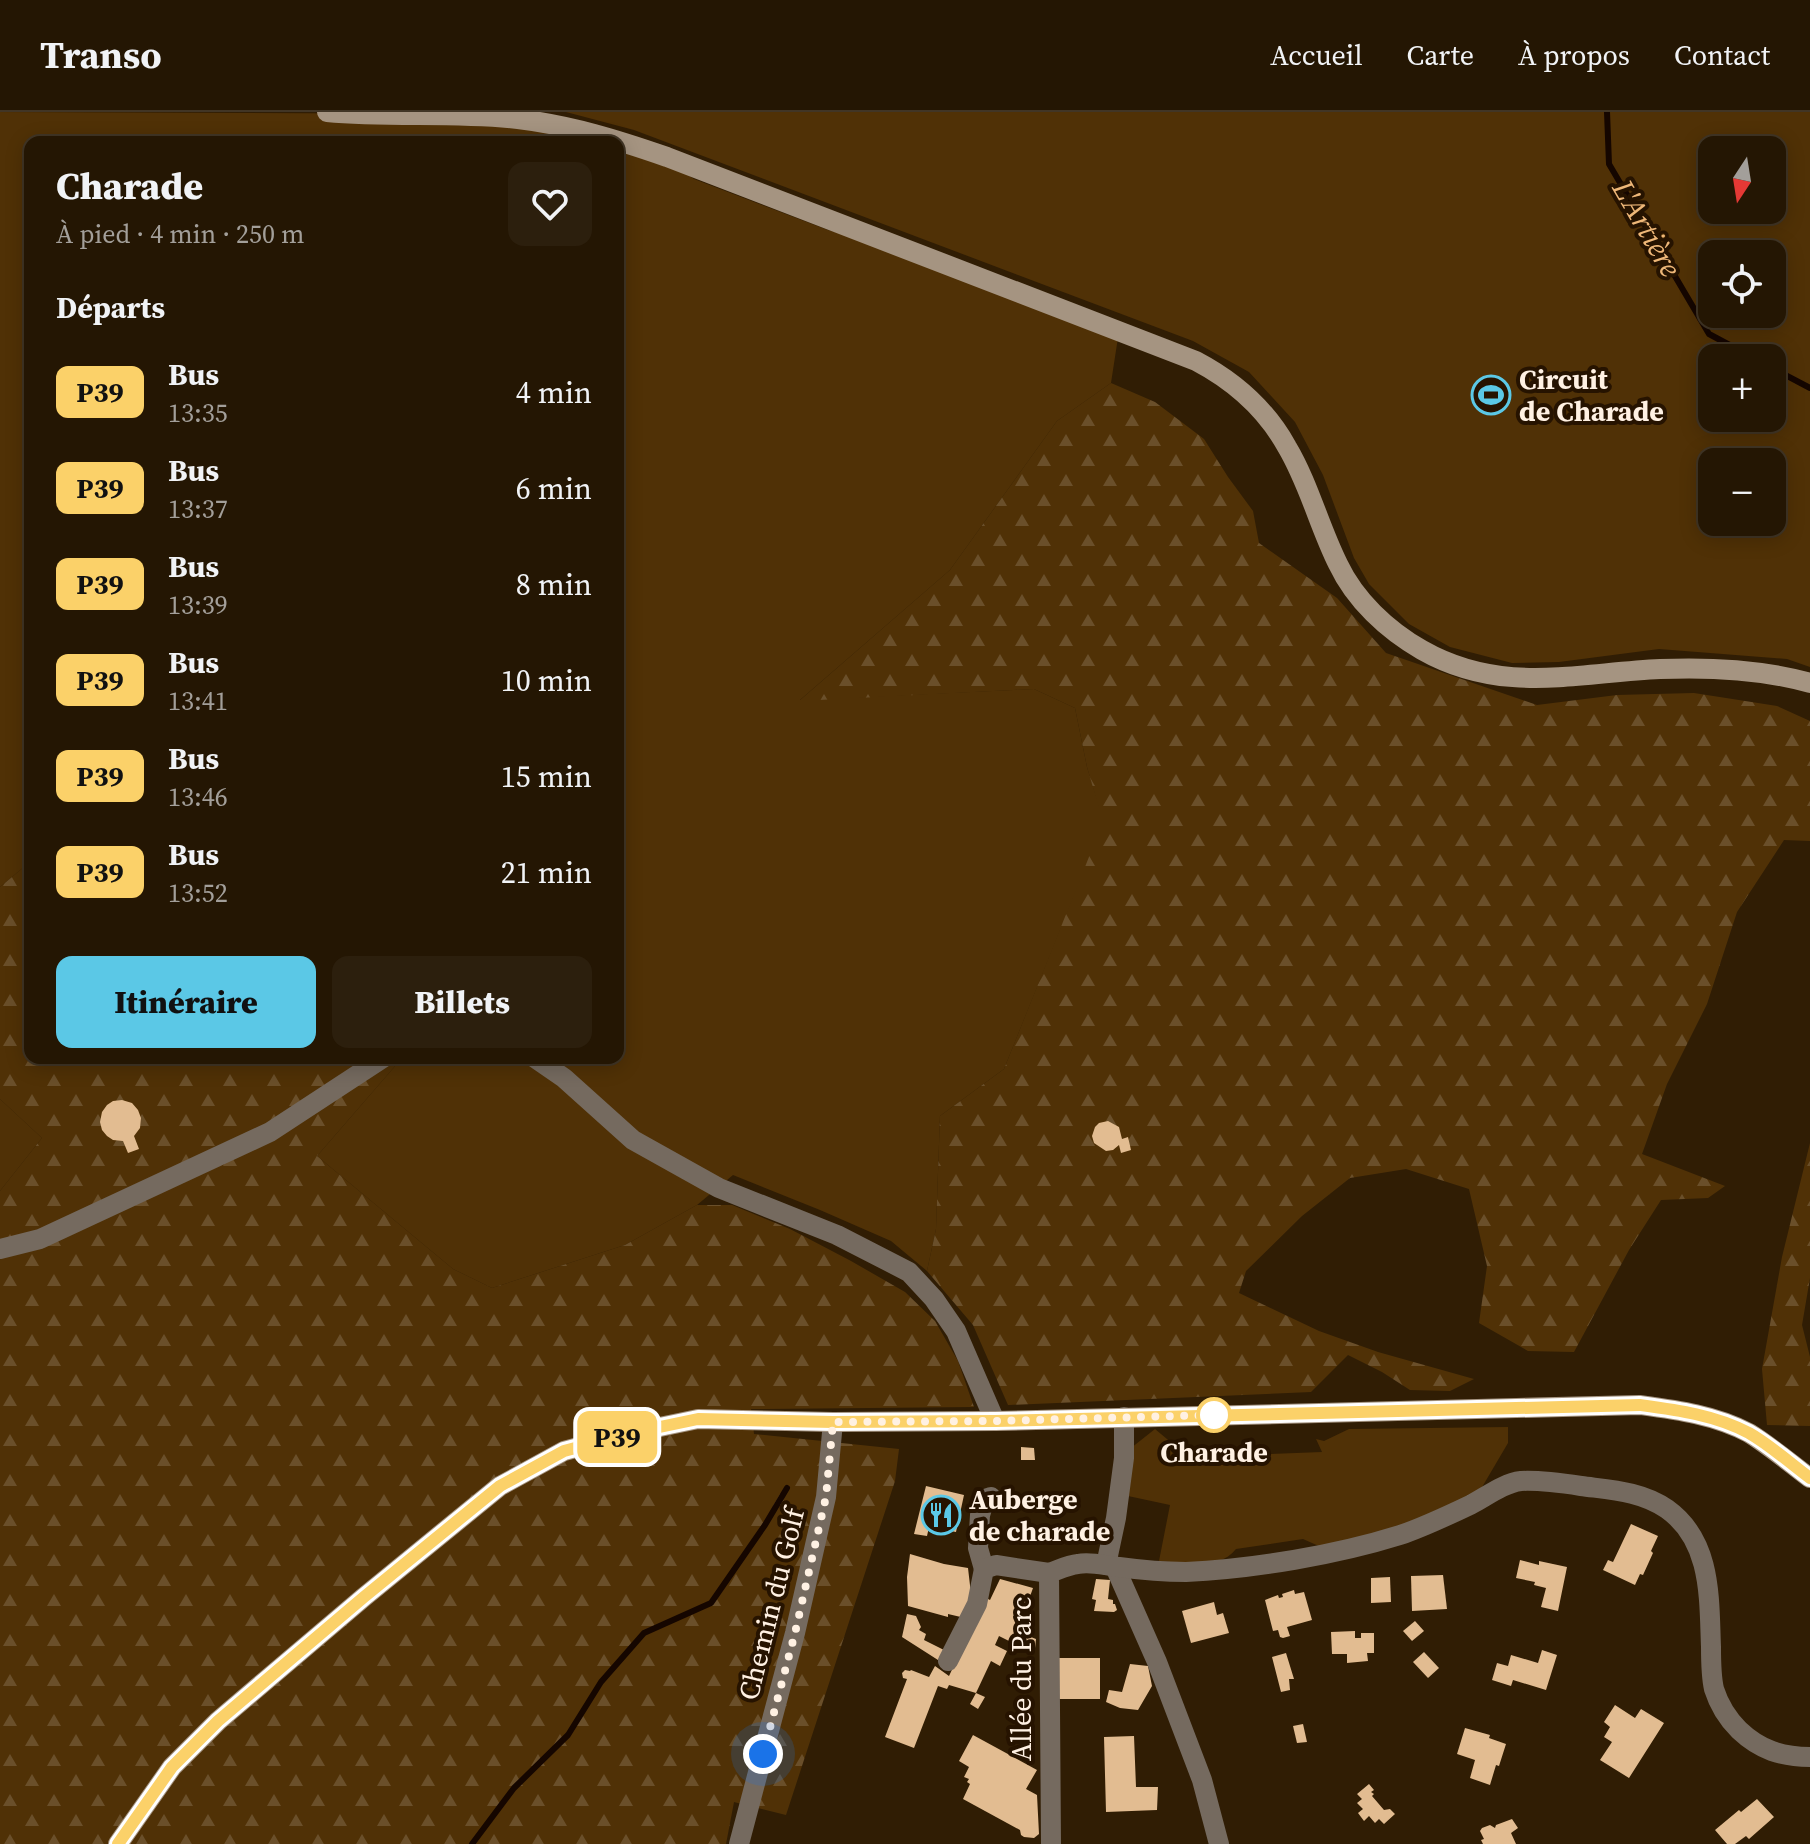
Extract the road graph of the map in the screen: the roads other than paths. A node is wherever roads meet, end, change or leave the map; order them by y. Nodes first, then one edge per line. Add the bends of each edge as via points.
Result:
1 (327, 112) edge
2 (601, 136) edge
3 (624, 143) edge
4 (1810, 683) edge
5 (374, 1064) edge
6 (544, 1064) edge
7 (0, 1249) edge
8 (1124, 1417) junction
9 (995, 1421) junction
10 (833, 1422) junction
11 (1810, 1478) edge
12 (991, 1497) dead end
13 (1110, 1566) junction
14 (984, 1569) junction
15 (1049, 1573) junction
16 (948, 1661) dead end
17 (1810, 1757) edge
18 (118, 1844) edge
19 (739, 1844) edge
20 (1051, 1844) edge
21 (1219, 1844) edge

1 - 2 street via 518,119
3 - 4 street via 1196,361 1230,381 1275,428 1303,478 1339,567 1363,602 1384,624 1433,655 1496,675 1535,679 1724,669
5 - 7 street via 270,1132 40,1239
6 - 9 street via 633,1140 719,1188 837,1235 909,1272 956,1331
8 - 9 street
8 - 11 street via 1640,1405 1717,1419 1750,1434
8 - 13 street
9 - 10 street
10 - 18 street via 698,1419 564,1451 500,1486 218,1721 172,1767
10 - 19 street, Chemin du Golf via 826,1497
12 - 14 street via 985,1499 980,1515 978,1548
13 - 15 street, Allée du Parc via 1077,1564
13 - 17 street, Allée du Parc via 1196,1571 1354,1548 1403,1534 1517,1481 1638,1495 1670,1511 1701,1551 1711,1673 1723,1709 1747,1738 1769,1751
13 - 21 street via 1157,1662 1202,1780
14 - 15 street via 996,1565
14 - 16 street via 977,1604
15 - 20 street, Allée du Parc

